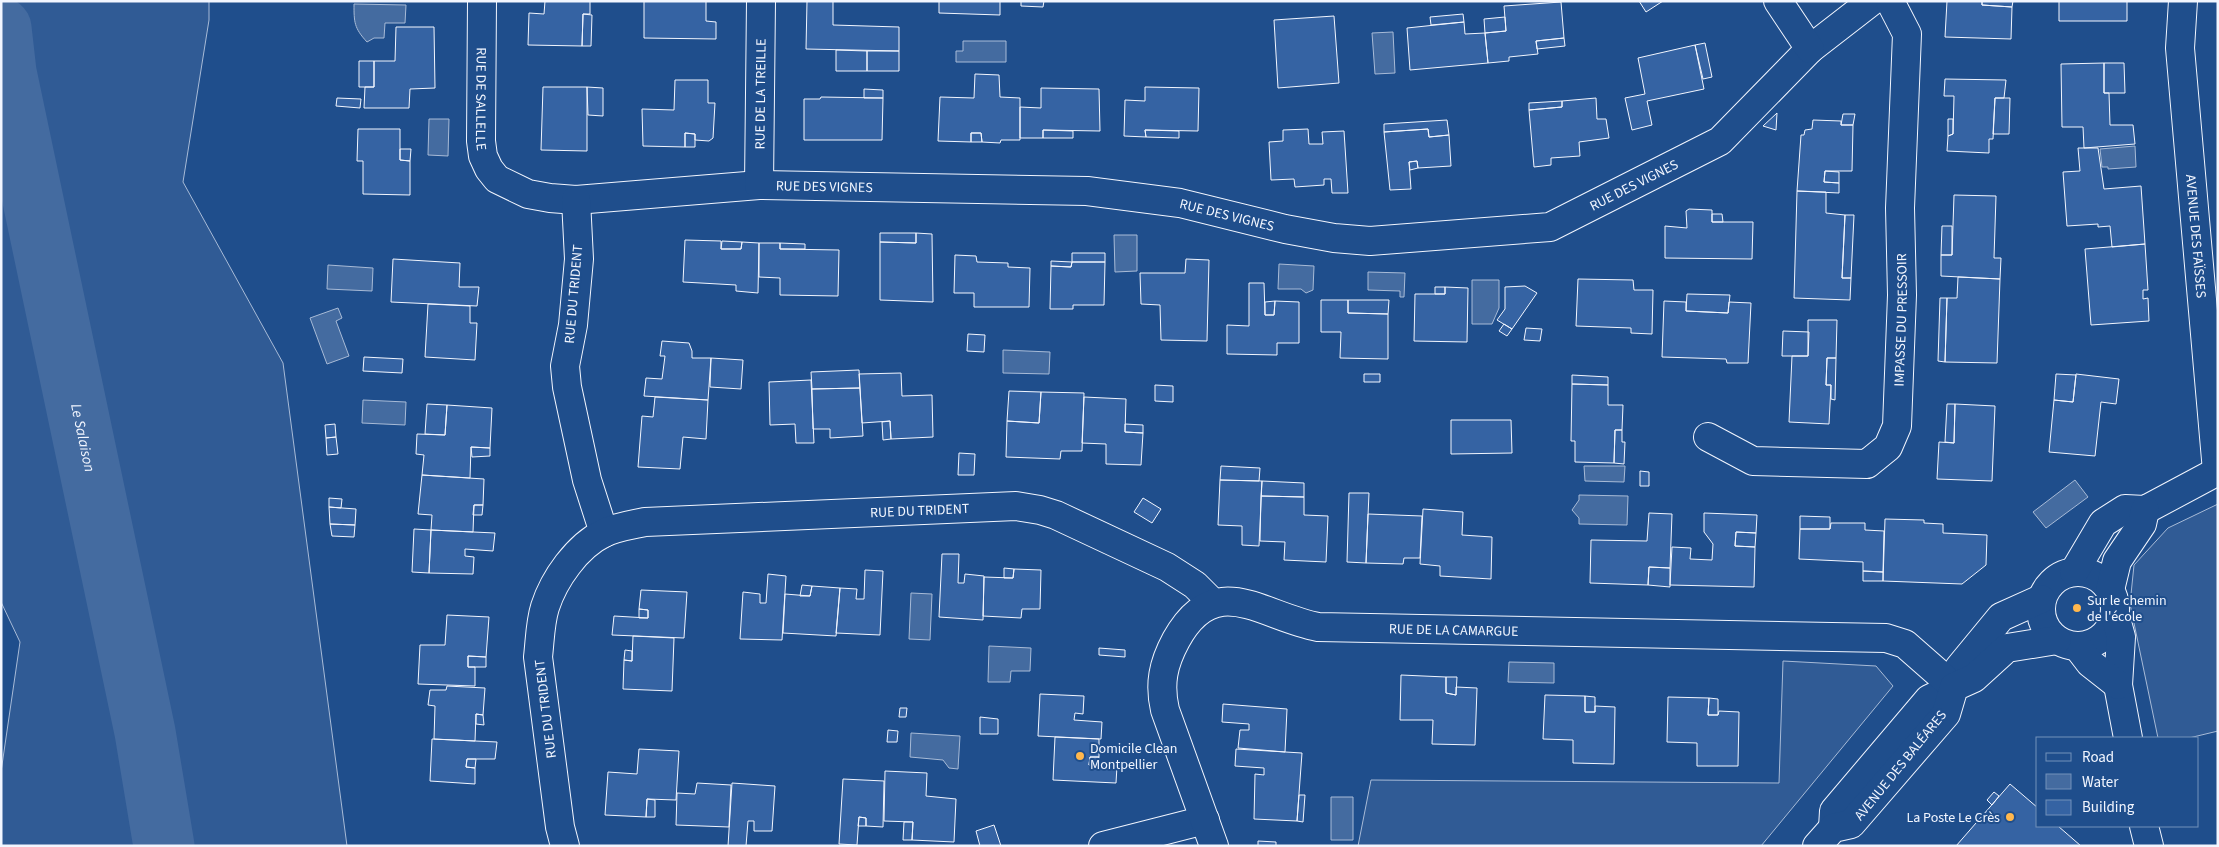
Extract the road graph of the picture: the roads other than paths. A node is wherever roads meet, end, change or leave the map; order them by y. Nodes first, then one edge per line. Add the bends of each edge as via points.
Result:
1 (482, 1) edge
2 (761, 1) edge
3 (1778, 1) edge
4 (1872, 1) edge
5 (1890, 1) edge
6 (2184, 1) edge
7 (1810, 50) junction
8 (759, 185) junction
9 (509, 186) joint
10 (576, 200) junction
11 (1708, 436) dead end
12 (2218, 471) edge
13 (2145, 510) junction
14 (604, 533) junction
15 (2074, 572) junction
16 (2042, 599) junction
17 (2113, 602) junction
18 (1213, 603) junction
19 (2067, 643) junction
20 (2118, 684) junction
21 (1954, 688) junction
22 (2128, 737) edge
23 (1205, 820) junction
24 (2144, 827) edge
25 (1825, 837) edge
26 (565, 846) edge
27 (1103, 846) edge
28 (1214, 846) edge
29 (2149, 846) edge

1 - 9 street, RUE DE SALLELLE via 483,156 497,179
2 - 8 street, RUE DE LA TREILLE
3 - 7 street
4 - 7 street, RUE DES VIGNES
5 - 11 street, IMPASSE DU PRESSOIR via 1907,34 1900,208 1902,295 1897,426 1888,447 1867,464 1753,461
6 - 12 street, AVENUE DES FAÏSSES via 2180,48
7 - 8 street, RUE DES VIGNES via 1720,141 1550,227 1370,241 1285,229 1180,203 1087,191
8 - 10 street, RUE DES VIGNES
9 - 10 street, RUE DES VIGNES via 528,194
10 - 14 street, RUE DU TRIDENT via 579,259 573,325 565,366 587,480
12 - 13 street
13 - 15 street via 2125,509 2104,523
13 - 17 street via 2142,524 2117,562
14 - 18 street, RUE DU TRIDENT via 645,522 1016,506 1056,515 1167,567
14 - 26 street, RUE DU TRIDENT via 580,551 555,585 545,607 540,633 538,657
15 - 16 street via 2053,580
15 - 17 street via 2095,576 2104,582
16 - 19 street via 2043,623 2049,633
16 - 21 street, AVENUE DES BALÉARES via 2002,617 1959,668
17 - 19 street via 2106,634 2088,645
17 - 20 street via 2121,637
18 - 21 street, RUE DE LA CAMARGUE via 1256,606 1298,623 1318,627 1886,638 1905,644
18 - 23 street via 1192,615 1169,652 1161,692
19 - 20 street
19 - 21 street via 2007,648 1974,678
20 - 22 street
21 - 25 street, AVENUE DES BALÉARES via 1946,714 1922,742 1851,824
23 - 27 street
23 - 28 street
24 - 29 street

